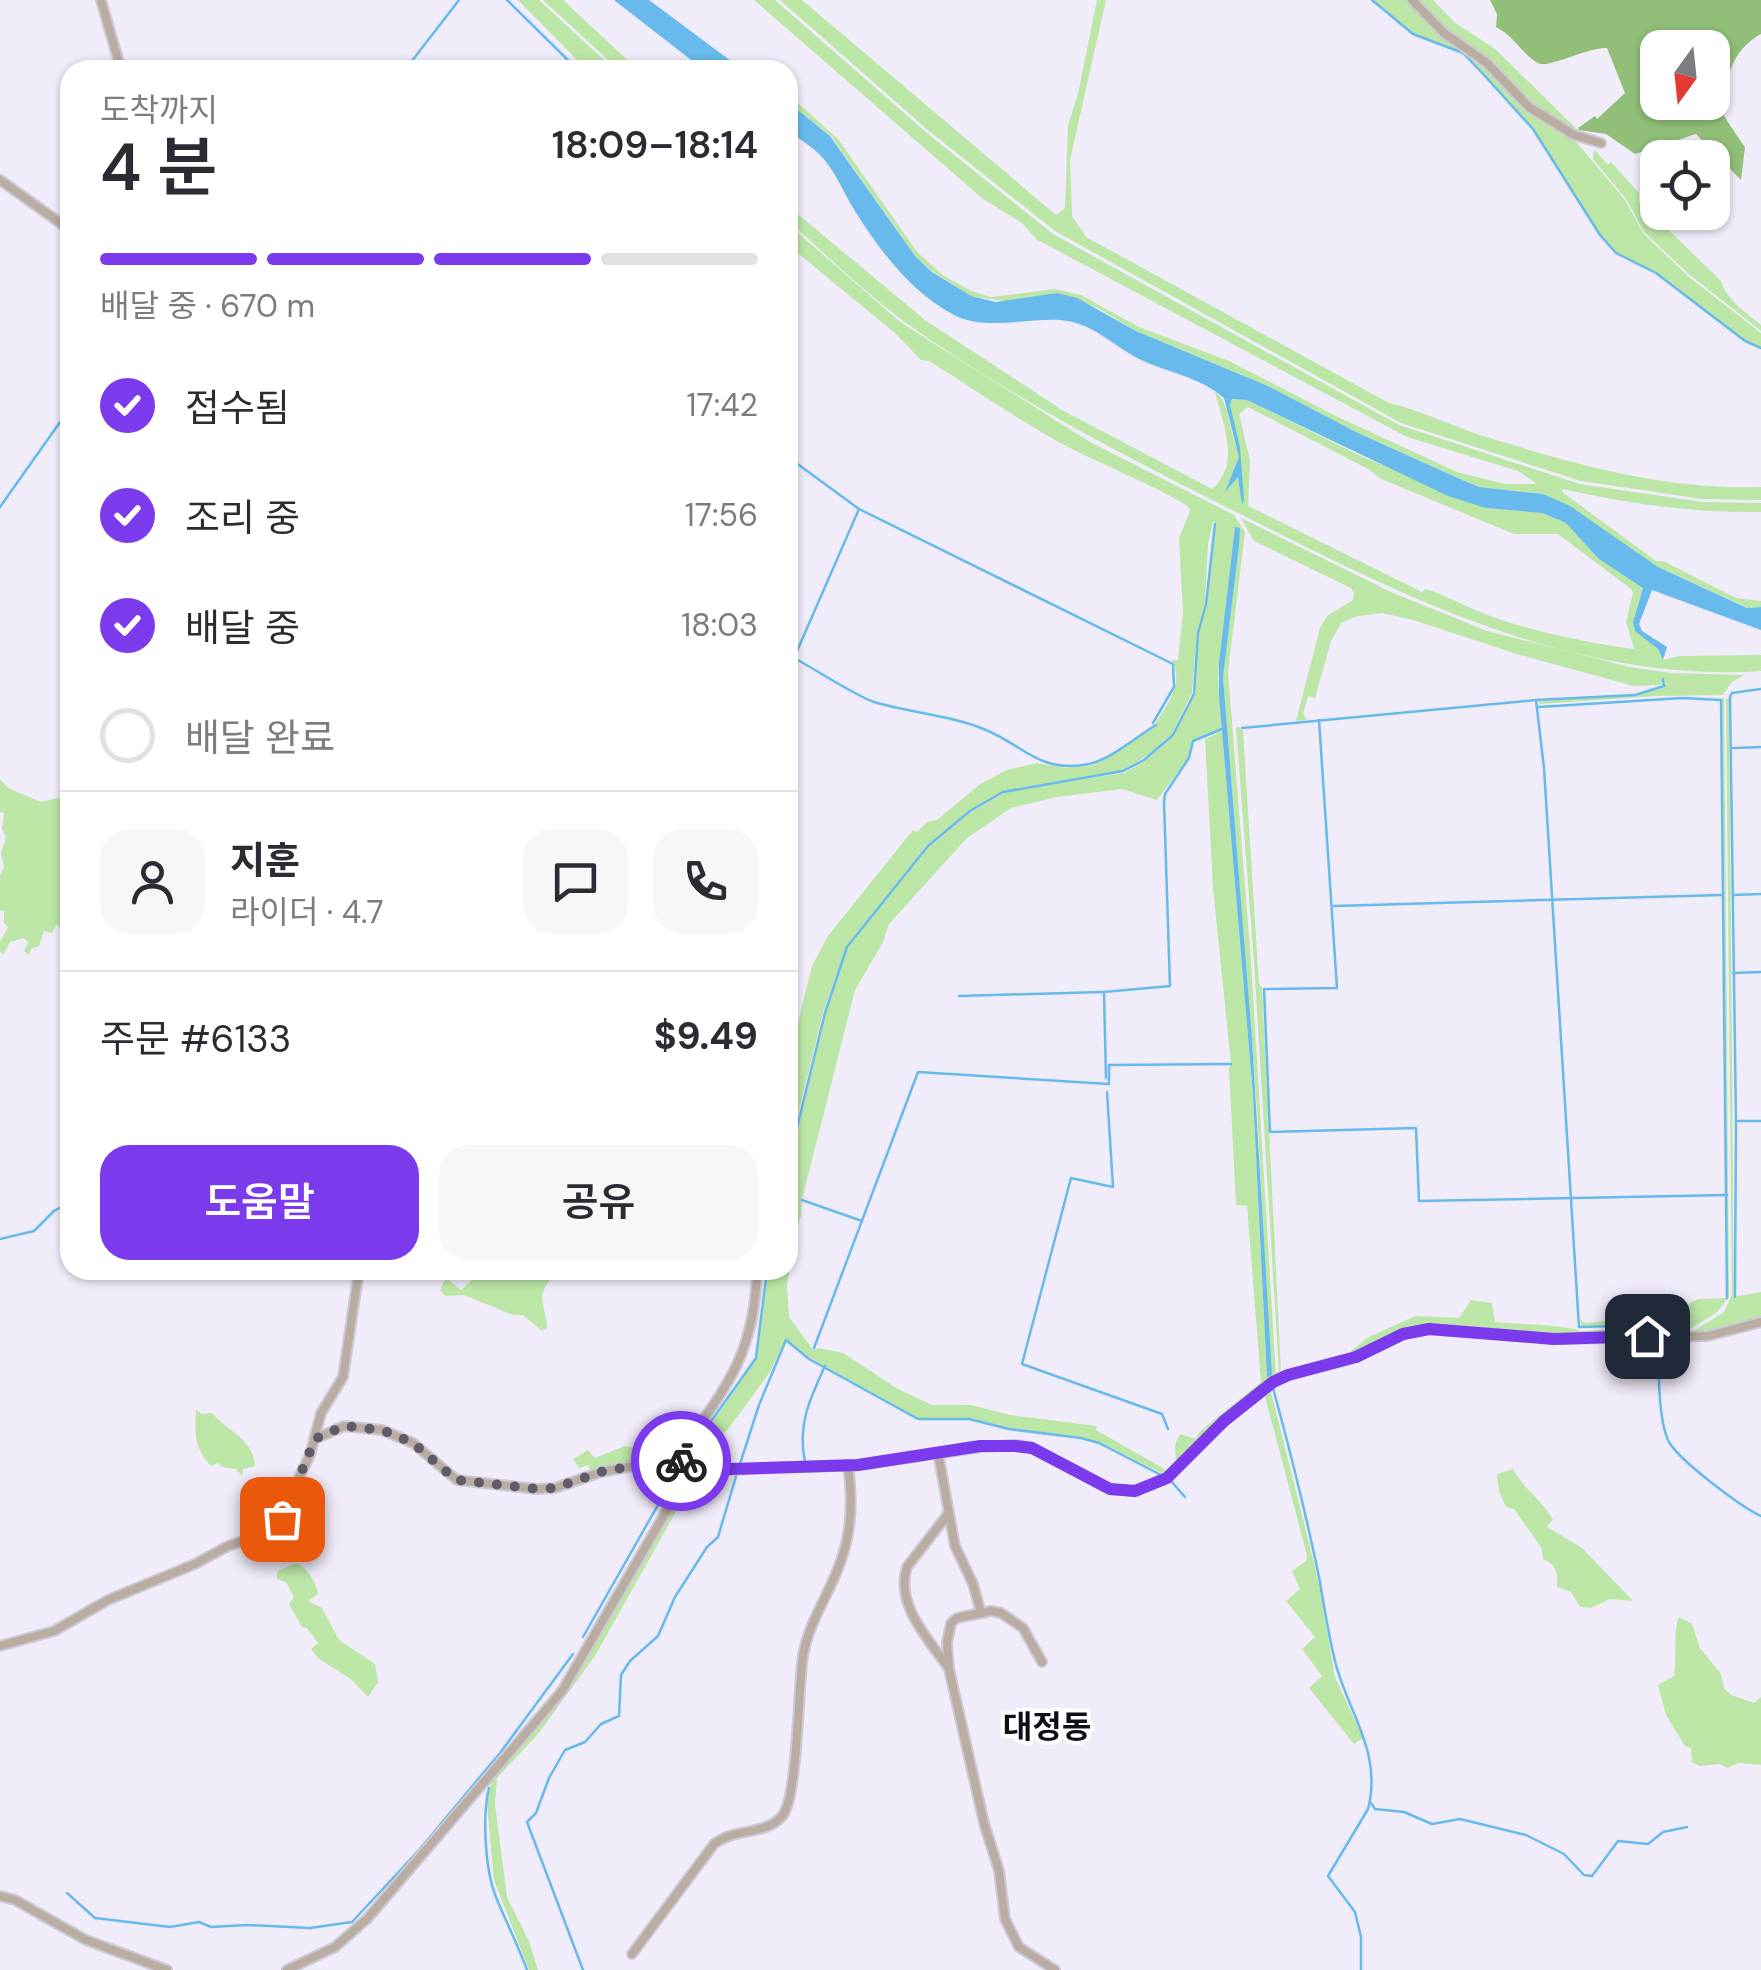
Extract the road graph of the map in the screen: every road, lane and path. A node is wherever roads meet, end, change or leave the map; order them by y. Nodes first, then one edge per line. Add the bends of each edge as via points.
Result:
1 (101, 0) edge
2 (1412, 0) edge
3 (118, 60) edge
4 (1601, 144) dead end
5 (0, 180) edge
6 (60, 223) edge
7 (357, 1280) edge
8 (755, 1280) edge
9 (1761, 1322) edge
10 (315, 1439) junction
11 (938, 1453) junction
12 (674, 1458) junction
13 (848, 1466) junction
14 (696, 1470) junction
15 (948, 1514) junction
16 (982, 1613) junction
17 (0, 1646) edge
18 (1042, 1662) dead end
19 (950, 1670) junction
20 (0, 1896) edge
21 (632, 1954) dead end
22 (167, 1970) edge
23 (287, 1970) edge
24 (1055, 1970) edge

1 - 3 street
2 - 4 street via 1444,33 1488,62 1530,107
5 - 6 street
7 - 10 street via 347,1366
8 - 12 street via 743,1356 718,1402
9 - 11 street via 1708,1336 1554,1339 1429,1329 1403,1334 1356,1357 1273,1382 1167,1478 1135,1491 1110,1489 1023,1446
10 - 12 street via 344,1426 382,1430 413,1443 456,1480 537,1489
10 - 17 street via 282,1519 270,1532 108,1600 48,1634
11 - 13 street
11 - 15 street
12 - 14 street
13 - 14 street
13 - 21 street via 852,1510 839,1568 806,1644 786,1809 773,1824 733,1832 714,1844
14 - 23 street via 540,1720 367,1919 335,1947
15 - 16 street
15 - 19 street via 904,1577 909,1610
16 - 18 street via 1001,1612 1023,1628
16 - 19 street via 952,1623
19 - 24 street via 1000,1871 1005,1919 1019,1947
20 - 22 street via 86,1940

